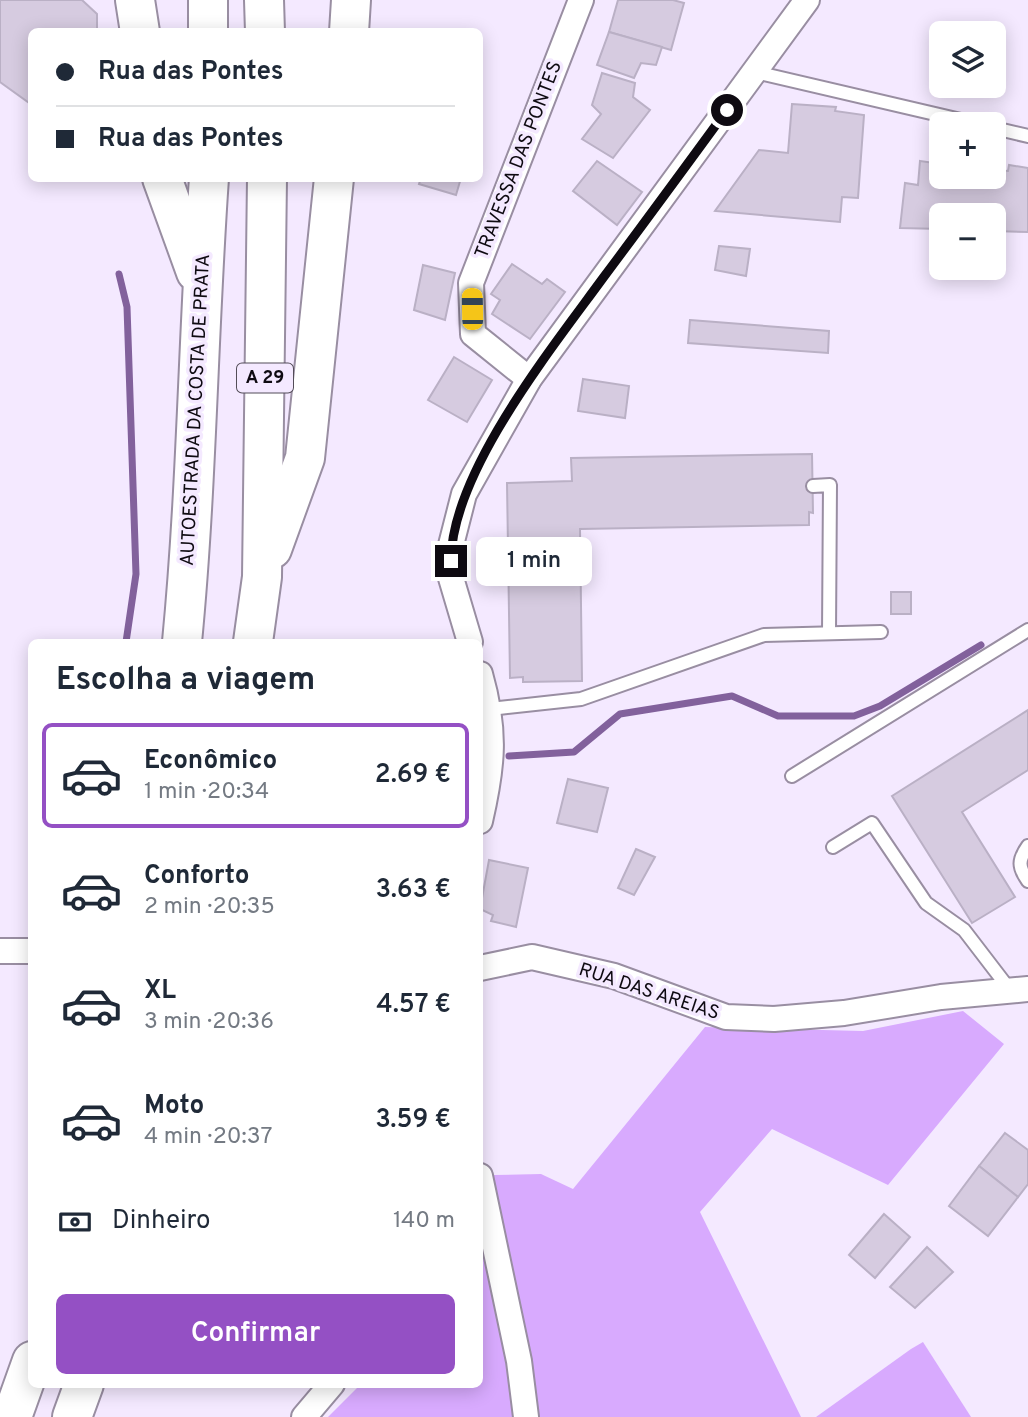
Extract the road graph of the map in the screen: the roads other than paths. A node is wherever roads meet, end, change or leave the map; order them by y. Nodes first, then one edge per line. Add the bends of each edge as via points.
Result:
1 (135, 0) edge
2 (208, 0) edge
3 (264, 0) edge
4 (351, 0) edge
5 (581, 0) edge
6 (807, 0) edge
7 (139, 28) edge
8 (208, 28) edge
9 (265, 28) edge
10 (349, 28) edge
11 (755, 72) junction
12 (929, 113) edge
13 (1006, 131) edge
14 (1028, 136) edge
15 (163, 182) edge
16 (209, 182) edge
17 (267, 182) edge
18 (334, 182) edge
19 (201, 287) junction
20 (529, 379) junction
21 (813, 486) dead end
22 (262, 577) junction
23 (1028, 630) edge
24 (881, 632) dead end
25 (830, 633) junction
26 (182, 639) edge
27 (253, 639) edge
28 (469, 639) edge
29 (483, 684) edge
30 (490, 709) junction
31 (792, 776) dead end
32 (483, 808) edge
33 (1028, 846) edge
34 (834, 847) dead end
35 (1028, 881) edge
36 (483, 967) edge
37 (1019, 990) edge
38 (483, 1216) edge
39 (28, 1372) edge
40 (83, 1388) edge
41 (329, 1388) edge
42 (529, 1413) edge
43 (12, 1417) edge
44 (72, 1417) edge
45 (304, 1417) edge

1 - 7 highway
2 - 8 highway
3 - 9 highway
4 - 10 highway
5 - 20 street, TRAVESSA DAS PONTES via 471,283 473,334
6 - 11 street
11 - 12 lane
11 - 20 street
13 - 14 lane
15 - 19 highway
16 - 19 highway, AUTOESTRADA DA COSTA DE PRATA
17 - 22 highway, A 29
18 - 22 highway via 305,458
19 - 26 highway, AUTOESTRADA DA COSTA DE PRATA via 191,549
20 - 28 street via 464,494 451,545 451,578
21 - 25 lane via 830,485
22 - 27 highway, A 29
23 - 31 lane
24 - 25 lane
25 - 30 lane via 764,635 581,699
29 - 30 street
30 - 32 street via 492,769
33 - 35 lane via 1019,858
34 - 37 lane via 872,823 926,903 964,930
36 - 37 street, RUA DAS AREIAS via 531,957 614,976 726,1017 774,1019 844,1013
38 - 42 street
39 - 43 highway
40 - 44 highway
41 - 45 street

